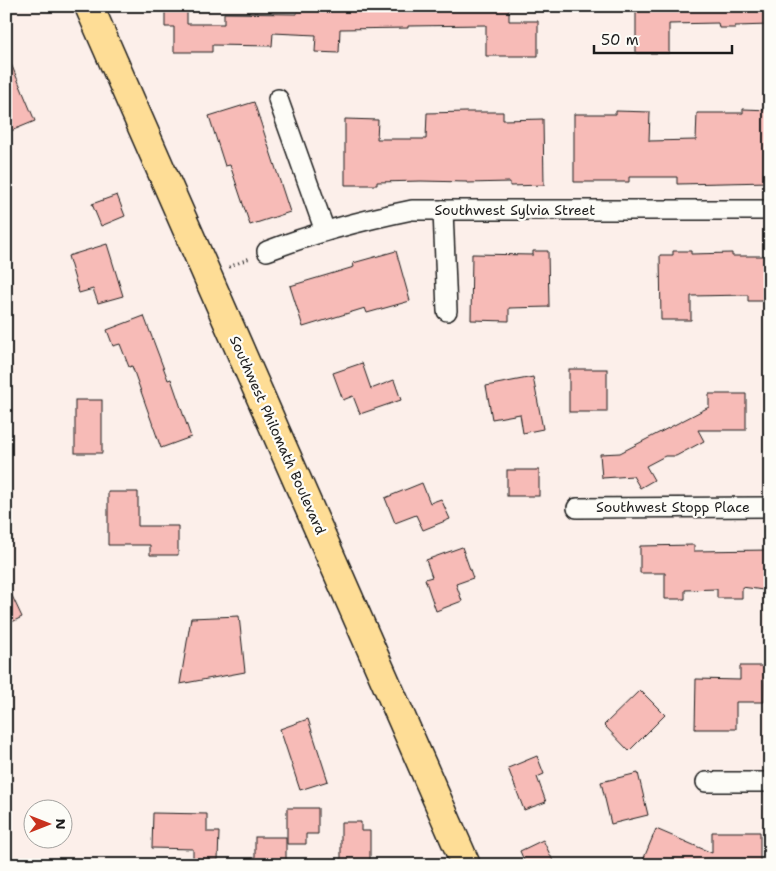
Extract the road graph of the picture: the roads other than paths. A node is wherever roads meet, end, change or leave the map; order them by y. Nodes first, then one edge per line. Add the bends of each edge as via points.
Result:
1 (89, 6) edge
2 (278, 99) dead end
3 (443, 210) junction
4 (770, 210) edge
5 (325, 231) junction
6 (267, 250) road end
7 (446, 311) dead end
8 (770, 507) edge
9 (577, 508) dead end
10 (706, 782) dead end
11 (770, 782) edge
12 (466, 865) edge

1 - 12 highway, Southwest Philomath Boulevard
2 - 5 street
3 - 4 street, Southwest Sylvia Street
3 - 5 street, Southwest Sylvia Street via 412,210
3 - 7 street
5 - 6 street, Southwest Sylvia Street
8 - 9 street, Southwest Stopp Place
10 - 11 street

